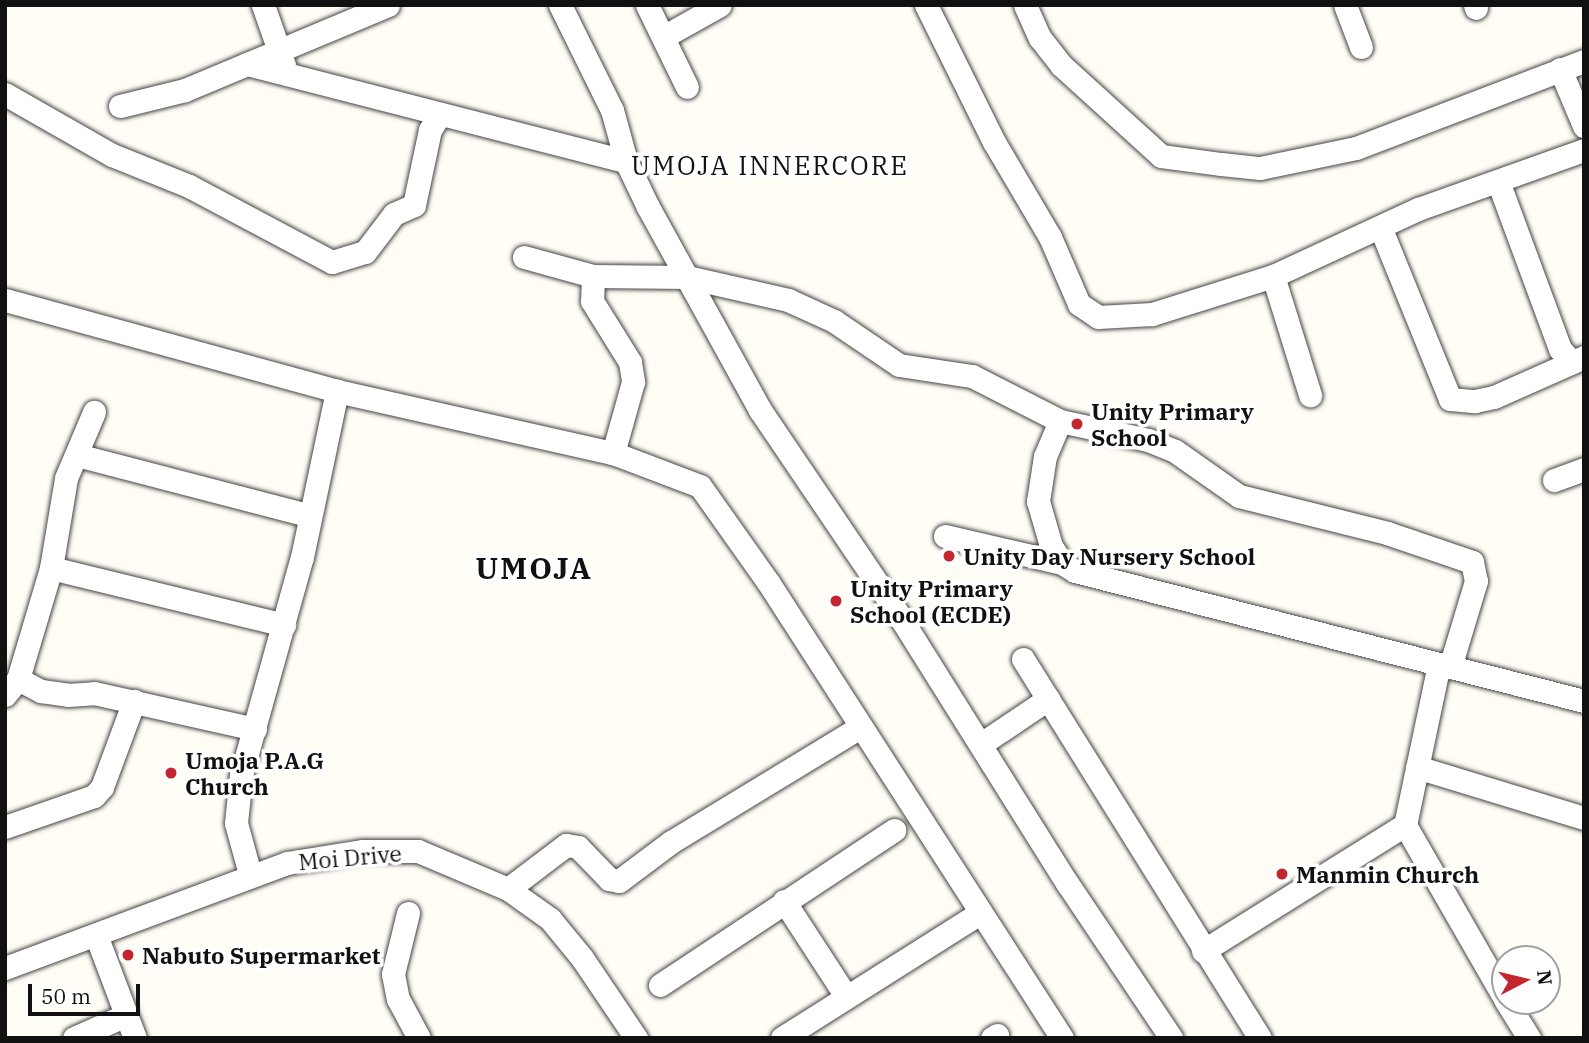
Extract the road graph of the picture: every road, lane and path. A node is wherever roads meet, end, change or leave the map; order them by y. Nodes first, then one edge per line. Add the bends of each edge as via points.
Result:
1 (263, 5) edge
2 (388, 5) edge
3 (560, 5) edge
4 (647, 5) edge
5 (720, 5) edge
6 (926, 5) edge
7 (1025, 5) edge
8 (1345, 5) edge
9 (663, 37) junction
10 (1361, 47) dead end
11 (282, 51) junction
12 (1584, 61) edge
13 (247, 64) junction
14 (1560, 69) junction
15 (286, 74) junction
16 (687, 87) dead end
17 (5, 94) edge
18 (120, 106) dead end
19 (440, 114) junction
20 (1584, 126) edge
21 (1584, 149) edge
22 (626, 161) junction
23 (1499, 184) junction
24 (1381, 229) junction
25 (524, 257) dead end
26 (593, 276) junction
27 (1273, 276) junction
28 (687, 277) junction
29 (5, 300) edge
30 (1578, 359) edge
31 (337, 391) junction
32 (1310, 395) dead end
33 (94, 412) dead end
34 (1060, 421) junction
35 (613, 453) junction
36 (77, 455) junction
37 (1584, 469) edge
38 (1554, 480) dead end
39 (309, 515) junction
40 (945, 536) dead end
41 (1062, 563) junction
42 (51, 568) junction
43 (284, 625) junction
44 (1023, 659) dead end
45 (1445, 666) junction
46 (12, 687) edge
47 (1048, 699) junction
48 (134, 701) junction
49 (1584, 701) edge
50 (860, 727) junction
51 (255, 729) junction
52 (981, 744) junction
53 (1417, 767) junction
54 (1584, 818) edge
55 (1405, 825) junction
56 (5, 827) edge
57 (894, 830) dead end
58 (250, 874) junction
59 (508, 888) junction
60 (784, 901) junction
61 (408, 913) dead end
62 (980, 913) junction
63 (96, 934) junction
64 (1203, 951) junction
65 (5, 968) edge
66 (1491, 974) edge
67 (660, 985) dead end
68 (846, 996) junction
69 (126, 1015) junction
70 (1515, 1015) edge
71 (75, 1038) edge
72 (135, 1038) edge
73 (419, 1038) edge
74 (636, 1038) edge
75 (782, 1038) edge
76 (1062, 1038) edge
77 (1171, 1038) edge
78 (1260, 1038) edge
79 (1529, 1038) edge

1 - 11 street
2 - 11 street
3 - 22 street via 612,110
4 - 9 street
5 - 9 street
6 - 27 street via 994,142 1050,237 1079,304 1089,314 1108,318 1152,314
7 - 14 street via 1040,38 1061,65 1161,156 1221,164 1260,168 1356,148
8 - 10 street
9 - 16 street
11 - 13 street
11 - 15 street
12 - 14 street
13 - 15 street
13 - 18 street via 166,96
14 - 20 street
15 - 19 street
17 - 19 street via 112,155 188,187 332,262 365,251 394,214 414,205 429,130
19 - 22 street
21 - 23 street
22 - 28 street
23 - 24 street via 1418,209
23 - 30 street via 1560,349
24 - 27 street
24 - 30 street via 1450,399 1494,397
25 - 26 street
26 - 28 street
26 - 35 street via 592,301 630,362 633,382
27 - 32 street
28 - 34 street via 788,300 834,321 899,365 972,376
28 - 52 street via 760,410
29 - 31 street
31 - 35 street
31 - 39 street
33 - 36 street
34 - 41 street via 1045,456 1038,501 1042,526
34 - 45 street via 1148,440 1175,451 1239,496 1387,533 1472,562 1476,581
35 - 50 street via 700,486 733,529
36 - 39 street
36 - 42 street via 63,487
37 - 38 street
39 - 43 street
40 - 41 street
41 - 45 street via 1076,571
42 - 43 street
42 - 46 street
43 - 51 street
44 - 47 street
45 - 49 street
45 - 53 street
46 - 48 street
47 - 52 street
47 - 64 street
48 - 51 street
48 - 56 street via 107,775 93,796
50 - 59 street via 671,842 619,881 609,879 578,847 566,845
50 - 62 street
51 - 58 street via 236,802 236,823
52 - 77 street
53 - 54 street
53 - 55 street
55 - 64 street
55 - 66 street
57 - 60 street
58 - 59 street, Moi Drive via 340,854 418,851
58 - 63 street, Moi Drive
59 - 74 street, Moi Drive via 550,919
60 - 67 street
60 - 68 street
61 - 73 street via 393,974 398,999
62 - 68 street
62 - 76 street
63 - 65 street, Moi Drive
63 - 69 street
64 - 78 street
68 - 75 street
69 - 71 street
69 - 72 street
70 - 79 street

